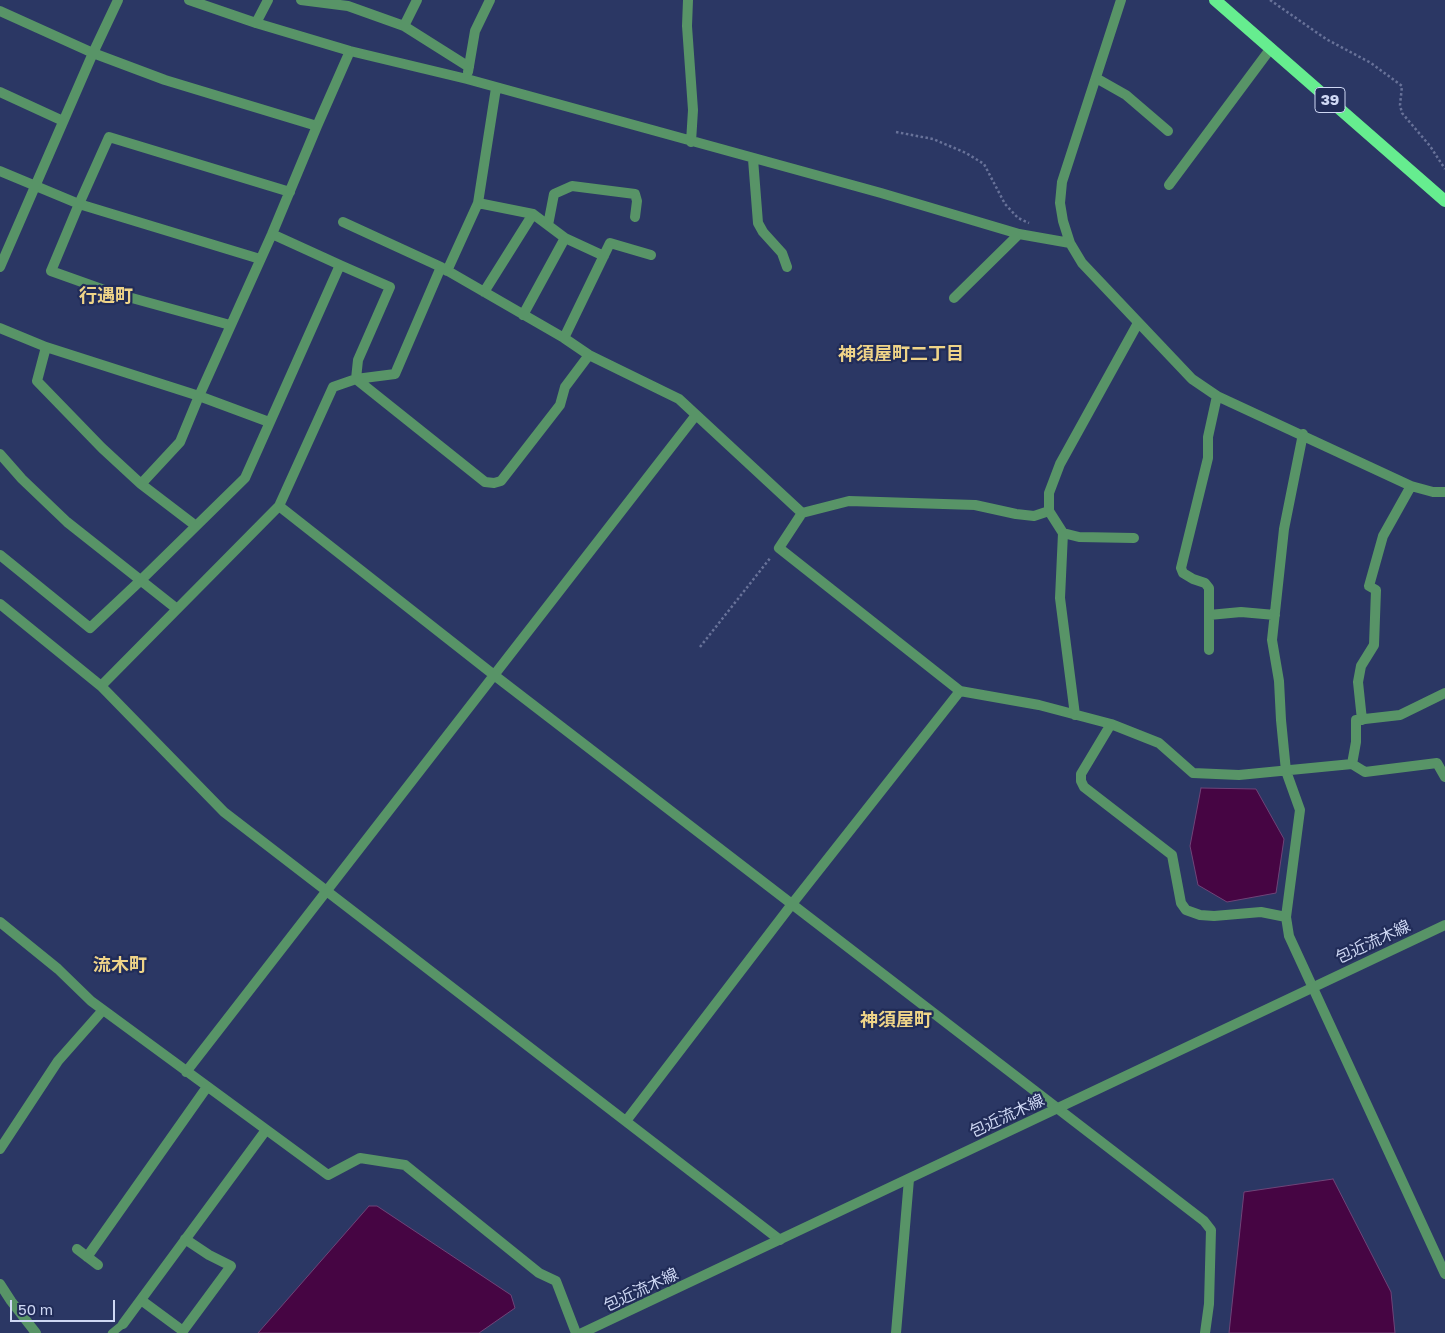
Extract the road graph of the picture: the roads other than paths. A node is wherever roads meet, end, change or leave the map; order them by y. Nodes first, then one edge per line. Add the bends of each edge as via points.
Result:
1 (118, 0) edge
2 (189, 0) edge
3 (268, 0) edge
4 (301, 0) edge
5 (417, 0) edge
6 (490, 0) edge
7 (688, 0) edge
8 (1121, 0) edge
9 (1215, 0) edge
10 (0, 11) edge
11 (256, 23) junction
12 (404, 26) junction
13 (1271, 48) junction
14 (350, 51) junction
15 (93, 53) junction
16 (468, 67) junction
17 (1096, 78) junction
18 (466, 79) junction
19 (496, 88) junction
20 (0, 92) edge
21 (63, 121) junction
22 (317, 126) junction
23 (1168, 131) dead end
24 (691, 142) junction
25 (753, 159) junction
26 (0, 171) edge
27 (1169, 185) dead end
28 (35, 186) junction
29 (290, 192) junction
30 (1445, 201) edge
31 (478, 202) junction
32 (80, 204) junction
33 (533, 214) junction
34 (635, 218) dead end
35 (343, 222) dead end
36 (548, 225) junction
37 (272, 234) junction
38 (1019, 234) junction
39 (565, 238) junction
40 (1070, 243) junction
41 (651, 255) dead end
42 (604, 256) junction
43 (260, 258) junction
44 (340, 265) junction
45 (0, 267) edge
46 (787, 267) dead end
47 (444, 269) junction
48 (484, 292) junction
49 (954, 298) dead end
50 (523, 315) junction
51 (1138, 323) junction
52 (230, 325) junction
53 (0, 328) edge
54 (564, 338) junction
55 (46, 347) junction
56 (589, 355) junction
57 (356, 379) junction
58 (199, 396) junction
59 (1217, 396) junction
60 (696, 415) junction
61 (269, 422) junction
62 (1303, 434) junction
63 (0, 454) edge
64 (141, 484) junction
65 (1411, 486) junction
66 (1445, 492) edge
67 (278, 506) junction
68 (1049, 511) junction
69 (802, 513) junction
70 (196, 526) junction
71 (1063, 533) junction
72 (1134, 538) dead end
73 (0, 555) edge
74 (140, 581) junction
75 (0, 604) edge
76 (177, 609) junction
77 (1209, 615) junction
78 (1275, 615) junction
79 (1209, 650) dead end
80 (494, 675) junction
81 (101, 686) junction
82 (960, 691) junction
83 (1445, 693) edge
84 (1075, 715) junction
85 (1362, 720) junction
86 (1111, 724) junction
87 (1352, 764) junction
88 (1286, 771) junction
89 (1445, 777) edge
90 (327, 890) junction
91 (792, 904) junction
92 (1286, 917) junction
93 (0, 922) edge
94 (1445, 925) edge
95 (1312, 988) junction
96 (103, 1010) junction
97 (186, 1072) junction
98 (207, 1087) junction
99 (1059, 1108) junction
100 (626, 1121) junction
101 (266, 1130) junction
102 (0, 1150) edge
103 (909, 1179) junction
104 (185, 1239) junction
105 (780, 1240) junction
106 (76, 1249) dead end
107 (87, 1257) junction
108 (98, 1265) dead end
109 (1445, 1274) edge
110 (0, 1284) edge
111 (141, 1300) junction
112 (123, 1324) joint
113 (598, 1330) edge
114 (36, 1333) edge
115 (112, 1333) edge
116 (576, 1333) edge
117 (582, 1333) edge
118 (896, 1333) edge
119 (1205, 1333) edge

1 - 15 street
2 - 11 street
3 - 11 street
4 - 12 street via 348,6
5 - 12 street
6 - 16 street via 475,31
7 - 24 street via 693,110
8 - 17 street
9 - 13 main road, 39
10 - 15 street
11 - 14 street
12 - 16 street
13 - 27 street
13 - 30 main road, 39
14 - 18 street
14 - 22 street
15 - 21 street
15 - 22 street via 165,80
16 - 18 street
17 - 23 street via 1126,95
17 - 40 street via 1062,182 1060,203
18 - 19 street
19 - 24 street
19 - 31 street
20 - 21 street
21 - 28 street
22 - 29 street
24 - 25 street
25 - 38 street
25 - 46 street via 758,223 782,252
26 - 28 street
28 - 32 street
28 - 45 street
29 - 32 street via 109,137
29 - 37 street
31 - 33 street
31 - 47 street
32 - 43 street
32 - 52 street via 52,271 110,292
33 - 36 street
33 - 48 street
34 - 36 street via 635,194 572,186 554,194
35 - 47 street
36 - 39 street
37 - 43 street
37 - 44 street
38 - 40 street
38 - 49 street
39 - 42 street
39 - 50 street
40 - 51 street via 1082,263
41 - 42 street via 610,243
42 - 54 street
43 - 52 street
44 - 57 street via 390,287 358,360
44 - 61 street
47 - 48 street
47 - 57 street via 395,374
48 - 50 street
50 - 54 street
51 - 59 street via 1192,379
51 - 68 street via 1060,464 1049,493
52 - 58 street
53 - 55 street
54 - 56 street
55 - 58 street
55 - 64 street via 37,381
56 - 57 street via 565,387 560,405 502,481 494,483 485,482
56 - 60 street via 679,399
57 - 67 street via 333,387
58 - 61 street
58 - 64 street via 180,442
59 - 62 street
59 - 77 street via 1208,437 1208,458 1181,568 1183,573 1209,588
60 - 69 street
60 - 80 street
61 - 70 street via 245,478
62 - 65 street
62 - 78 street via 1284,529
63 - 74 street via 67,522
64 - 70 street
65 - 66 street
65 - 85 street via 1383,536 1368,586 1376,590 1374,645 1360,666 1358,682
67 - 76 street
67 - 80 street
68 - 69 street via 1034,516 975,504 849,501
68 - 71 street
69 - 82 street via 778,548
70 - 74 street
71 - 72 street via 1079,538
71 - 84 street via 1060,598
73 - 74 street via 90,628
74 - 76 street
75 - 81 street
76 - 81 street
77 - 78 street via 1241,612
77 - 79 street
78 - 88 street via 1272,640 1279,681
80 - 90 street
80 - 91 street
81 - 90 street via 224,812
82 - 84 street
82 - 91 street
83 - 85 street via 1400,715
84 - 86 street
85 - 87 street via 1356,720
86 - 88 street via 1159,743 1193,773 1239,775
86 - 92 street via 1081,774 1081,781 1084,787 1172,854 1181,903 1186,910 1214,916 1261,912
87 - 88 street
87 - 89 street via 1365,772 1437,763
88 - 92 street via 1300,810
90 - 97 street
90 - 100 street
91 - 99 street
91 - 100 street
92 - 95 street via 1289,936
93 - 96 street
94 - 95 street, 包近流木線
95 - 99 street, 包近流木線
95 - 109 street
96 - 97 street
96 - 102 street via 58,1061
97 - 98 street
98 - 101 street
98 - 107 street
99 - 103 street, 包近流木線
99 - 119 street via 1204,1221 1211,1230
100 - 105 street
101 - 104 street
101 - 116 street via 328,1175 360,1158 405,1165 539,1273 556,1281
103 - 105 street, 包近流木線
103 - 118 street
104 - 111 street
104 - 111 street via 231,1266 184,1331
105 - 113 street, 包近流木線
106 - 107 street
107 - 108 street
110 - 114 street
111 - 112 street
112 - 115 lane
113 - 117 street, 包近流木線

